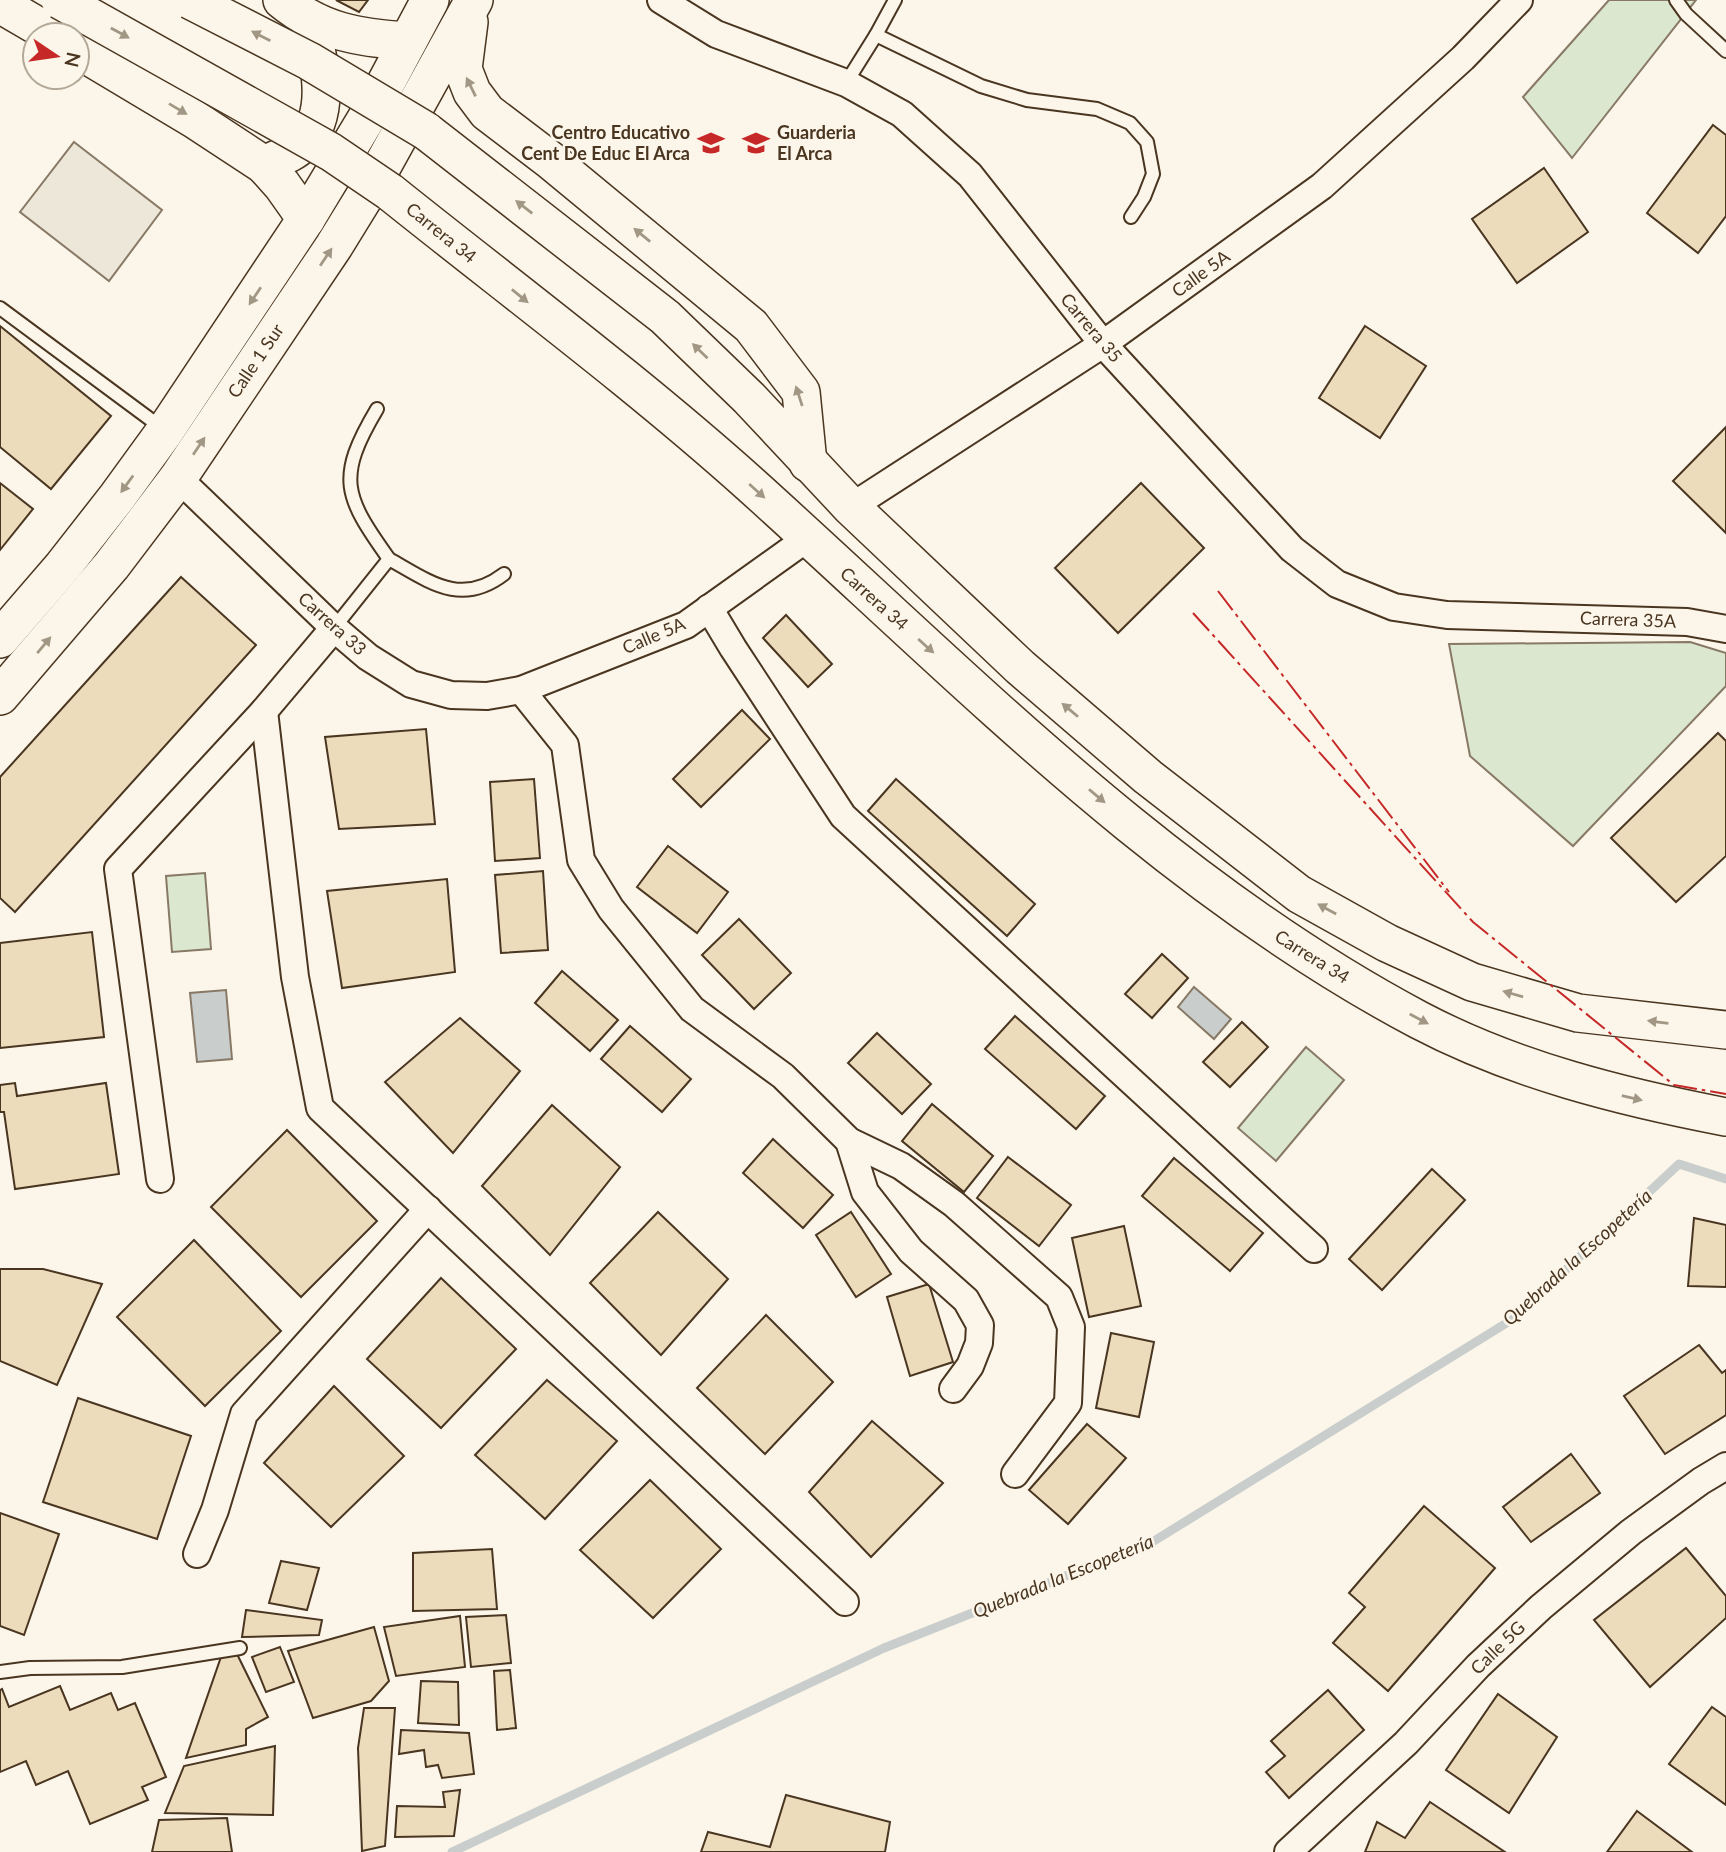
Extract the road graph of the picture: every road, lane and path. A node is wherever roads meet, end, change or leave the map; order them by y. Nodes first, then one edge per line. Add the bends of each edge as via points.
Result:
1 (60, 0) edge
2 (190, 0) edge
3 (430, 0) edge
4 (661, 0) edge
5 (895, 0) edge
6 (1519, 0) edge
7 (1676, 0) edge
8 (0, 4) edge
9 (472, 4) edge
10 (296, 10) edge
11 (29, 21) edge
12 (876, 35) junction
13 (408, 41) junction
14 (1726, 51) edge
15 (91, 57) edge
16 (846, 83) junction
17 (264, 165) junction
18 (1131, 216) dead end
19 (306, 219) junction
20 (0, 308) edge
21 (1103, 344) junction
22 (377, 409) dead end
23 (165, 430) junction
24 (808, 463) junction
25 (178, 478) junction
26 (851, 507) junction
27 (809, 537) junction
28 (389, 559) junction
29 (504, 574) dead end
30 (709, 608) junction
31 (1530, 617) joint
32 (334, 628) junction
33 (1726, 629) edge
34 (0, 639) edge
35 (521, 690) junction
36 (0, 696) edge
37 (264, 711) junction
38 (1726, 1030) edge
39 (1726, 1117) edge
40 (849, 1141) junction
41 (160, 1179) dead end
42 (428, 1209) junction
43 (1314, 1249) dead end
44 (953, 1389) dead end
45 (1726, 1466) edge
46 (1015, 1474) dead end
47 (197, 1554) dead end
48 (845, 1602) dead end
49 (240, 1648) dead end
50 (0, 1672) edge
51 (1288, 1852) edge

1 -> 27 street, Carrera 34, bridge via 331,152 390,192 706,445
24 -> 2 street, bridge via 665,317 426,131 309,61
3 - 13 street, Calle 1 Sur
4 - 16 street, Carrera 35 via 716,34
5 - 12 lane
6 - 21 street, Calle 5A via 1463,58 1322,186
7 - 14 lane
8 - 11 street
24 -> 9 street via 801,392 751,326 487,111 472,92 463,69
25 -> 9 street, Calle 1 Sur via 334,246
10 - 13 street via 343,33
10 - 17 street via 320,80 317,125 302,144
12 - 16 lane
12 - 18 lane via 981,86 1027,100 1097,109 1130,123 1147,142 1153,174
13 - 19 street, Calle 1 Sur
15 -> 17 street
16 - 21 street, Carrera 35 via 902,114 970,176
17 - 19 street
19 -> 23 street, Calle 1 Sur
20 - 23 lane
21 - 26 street, Calle 5A
21 - 31 street, Carrera 35 via 1292,549 1337,584 1394,607 1447,615
22 - 28 lane via 358,440 349,468 353,499
23 -> 34 street, Calle 1 Sur via 117,497
24 - 26 street
25 - 32 street, Carrera 33
36 -> 25 street, Calle 1 Sur via 112,565
38 -> 26 street via 1578,1013 1472,982 1387,943 1299,894 1148,777 1020,667
27 - 30 street, Calle 5A
27 -> 39 street, Carrera 34 via 1025,736 1148,840 1273,933 1422,1021 1483,1048 1621,1095
28 - 29 lane via 445,589 469,591 488,586
28 - 32 lane
30 - 35 street, Calle 5A via 686,625
30 - 43 street via 843,816
31 - 33 street, Carrera 35A via 1687,622
32 - 35 street, Carrera 33 via 411,684 451,695 487,696
32 - 37 street
35 - 40 street via 565,745 581,860 611,909 692,1009 783,1076
37 - 41 street via 118,869
37 - 42 street via 295,977 320,1108
40 - 44 street via 865,1192 911,1251 966,1300 980,1325 970,1366
40 - 46 street via 901,1166 954,1203 1059,1297 1071,1327 1068,1403
42 - 47 street via 244,1414
42 - 48 street
45 - 51 street, Calle 5G via 1631,1532 1541,1607 1406,1743
49 - 50 lane via 122,1667

